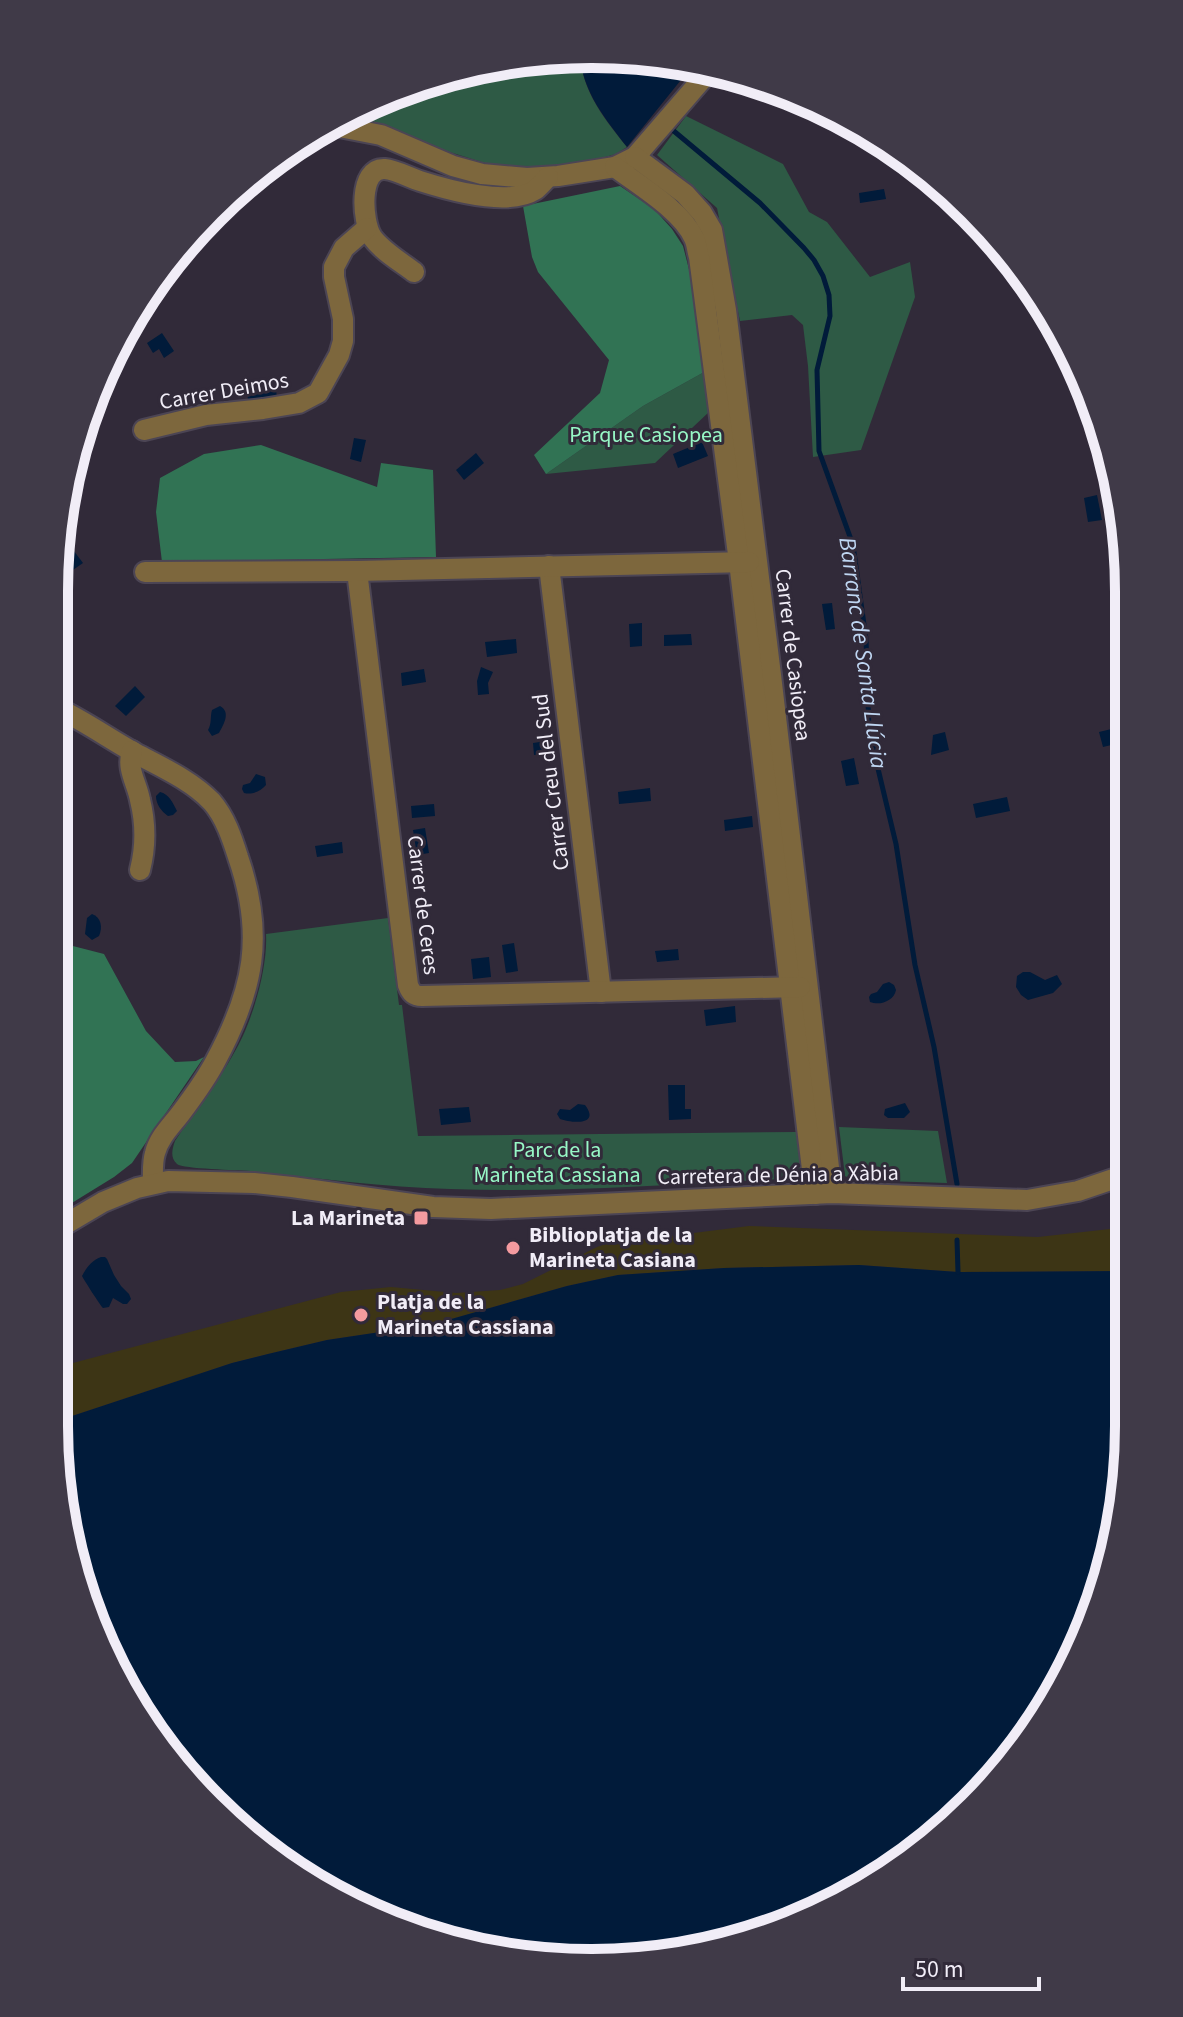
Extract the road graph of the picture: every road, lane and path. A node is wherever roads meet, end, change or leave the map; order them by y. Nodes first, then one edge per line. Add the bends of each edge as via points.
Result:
1 (702, 80) edge
2 (348, 129) edge
3 (640, 152) junction
4 (615, 167) junction
5 (548, 177) junction
6 (367, 228) junction
7 (414, 272) dead end
8 (144, 430) dead end
9 (748, 562) junction
10 (549, 566) junction
11 (357, 571) junction
12 (145, 572) dead end
13 (68, 713) edge
14 (132, 751) junction
15 (140, 870) dead end
16 (799, 987) junction
17 (601, 992) junction
18 (1115, 1178) edge
19 (153, 1184) junction
20 (823, 1193) junction
21 (68, 1223) edge

1 - 3 street
2 - 5 street via 381,135 482,174
3 - 4 street
3 - 9 street, Carrer de Casiopea via 685,194 712,230 726,310
4 - 5 street
4 - 9 street, Carrer de Casiopea via 670,209 695,239
5 - 6 street via 534,191 506,197 480,196 384,169 375,171 366,184
6 - 7 street
6 - 8 street, Carrer Deimos via 344,248 334,267 343,341 318,393 299,403 206,415
9 - 10 street
9 - 16 street, Carrer de Casiopea
10 - 11 street
10 - 17 street, Carrer Creu del Sud
11 - 12 street
11 - 17 street, Carrer de Ceres via 411,992
13 - 14 street
14 - 15 street via 129,765 145,836
14 - 19 street via 194,787 217,809 246,878 254,929 250,972 235,1018 215,1062 157,1146
16 - 17 street, Carrer de Ceres
16 - 20 street, Carrer de Casiopea
18 - 20 street, Carretera de Dénia a Xàbia via 1027,1200
19 - 20 street, Carretera de Dénia a Xàbia via 254,1183 433,1207 491,1209
19 - 21 street, Carretera de Dénia a Xàbia via 103,1202

